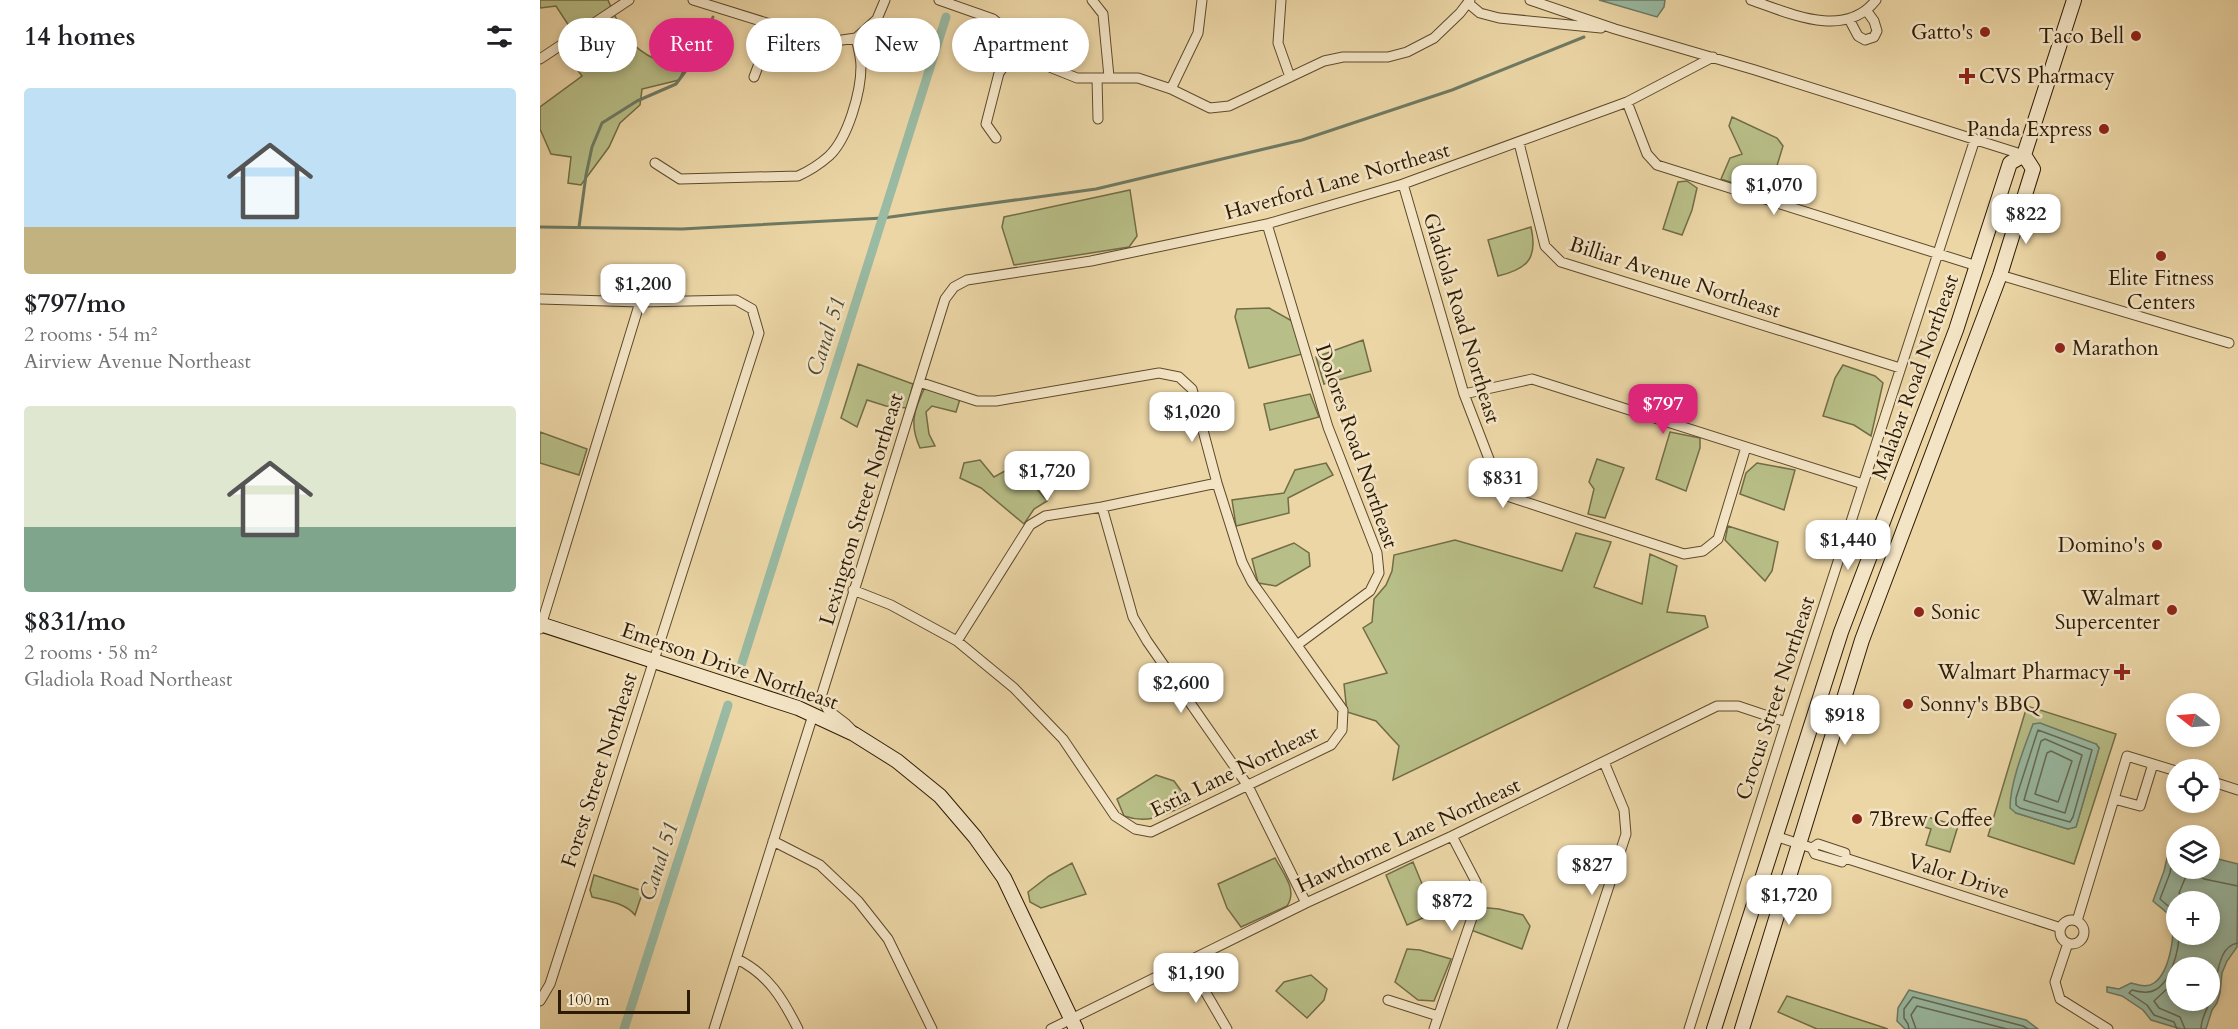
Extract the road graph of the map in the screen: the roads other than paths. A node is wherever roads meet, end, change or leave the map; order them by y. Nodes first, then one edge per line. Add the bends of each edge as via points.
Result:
1 (629, 0) edge
2 (693, 0) edge
3 (885, 0) edge
4 (939, 0) edge
5 (1092, 0) edge
6 (1202, 0) edge
7 (1281, 0) edge
8 (1530, 0) edge
9 (1751, 0) edge
10 (1876, 0) edge
11 (2074, 0) edge
12 (1469, 2) edge
13 (1866, 10) junction
14 (748, 18) edge
15 (878, 18) edge
16 (990, 18) edge
17 (1850, 19) junction
18 (1615, 30) junction
19 (1713, 57) junction
20 (540, 59) edge
21 (756, 72) edge
22 (861, 72) edge
23 (1000, 72) edge
24 (1062, 72) edge
25 (754, 77) dead end
26 (1109, 77) junction
27 (1290, 77) junction
28 (1097, 78) junction
29 (1171, 89) junction
30 (1628, 102) junction
31 (1098, 119) dead end
32 (996, 138) dead end
33 (1975, 140) junction
34 (1519, 143) junction
35 (2024, 155) junction
36 (655, 163) dead end
37 (1403, 184) junction
38 (1266, 224) junction
39 (1938, 255) junction
40 (1977, 266) junction
41 (2000, 275) junction
42 (954, 287) joint
43 (540, 299) edge
44 (640, 302) junction
45 (1959, 319) junction
46 (2229, 343) dead end
47 (1969, 359) junction
48 (1900, 368) junction
49 (919, 382) junction
50 (1464, 394) junction
51 (1746, 447) junction
52 (1216, 483) junction
53 (1863, 484) junction
54 (1102, 507) junction
55 (853, 590) junction
56 (541, 626) edge
57 (957, 641) junction
58 (1297, 645) junction
59 (653, 661) junction
60 (813, 715) junction
61 (1786, 722) junction
62 (855, 734) junction
63 (1604, 762) junction
64 (2153, 764) junction
65 (2166, 768) edge
66 (2220, 784) edge
67 (1248, 786) junction
68 (2238, 790) edge
69 (2114, 798) junction
70 (1452, 836) junction
71 (1775, 836) junction
72 (772, 841) junction
73 (1798, 843) junction
74 (1306, 903) junction
75 (2077, 921) junction
76 (2061, 928) junction
77 (2068, 943) junction
78 (737, 959) junction
79 (1188, 962) junction
80 (1726, 992) junction
81 (540, 1000) edge
82 (1388, 1000) dead end
83 (1751, 1000) junction
84 (1438, 1016) junction
85 (1074, 1024) edge
86 (714, 1029) edge
87 (798, 1029) edge
88 (932, 1029) edge
89 (1051, 1029) edge
90 (1227, 1029) edge
91 (1434, 1029) edge
92 (1562, 1029) edge
93 (1689, 1029) edge
94 (1714, 1029) edge
95 (1742, 1029) edge
96 (2108, 1029) edge

1 - 20 street
2 - 14 street
3 - 15 street
4 - 16 street
5 - 26 street via 1103,14
6 - 29 street via 1198,33
7 - 27 street via 1278,43
8 - 18 street
9 - 17 street via 1820,21
10 - 13 street
11 - 35 main road
12 - 18 street via 1480,13 1499,18
12 - 27 street via 1434,38 1407,52 1324,61
13 - 17 street
13 - 17 street via 1877,31 1874,37 1865,40 1858,36
18 - 19 street
19 - 30 street, Haverford Lane Northeast
19 - 33 street
21 - 25 street
22 - 36 street via 858,96 844,136 830,155 798,176 680,179
23 - 32 street via 986,124
24 - 28 street via 1077,78
26 - 28 street
26 - 29 street via 1138,78
27 - 29 street via 1228,106 1210,108
28 - 31 street
30 - 34 street, Haverford Lane Northeast
30 - 39 street via 1647,154 1656,165
33 - 35 street
33 - 39 street, Crocus Street Northeast
34 - 37 street, Haverford Lane Northeast
34 - 48 street, Billiar Avenue Northeast via 1545,246 1561,262
35 - 40 main road, Malabar Road Northeast via 2010,163
35 - 41 main road via 2033,169
37 - 38 street, Haverford Lane Northeast
37 - 50 street, Gladiola Road Northeast
38 - 42 street, Haverford Lane Northeast via 1091,261 967,280
38 - 58 street, Dolores Road Northeast via 1328,427 1377,553 1379,573 1370,591
39 - 40 street
39 - 48 street, Crocus Street Northeast
40 - 45 main road, Malabar Road Northeast
41 - 46 street
41 - 47 main road
42 - 49 street, Lexington Street Northeast via 945,298
43 - 44 street
44 - 56 street
44 - 59 street, Forest Street Northeast via 736,300 752,309 759,333
45 - 47 main road
45 - 71 main road, Malabar Road Northeast via 1841,632
47 - 73 main road via 1863,640
48 - 53 street, Crocus Street Northeast
49 - 52 street via 977,401 996,401 1160,373 1179,377 1192,389
49 - 55 street, Lexington Street Northeast
50 - 51 street via 1532,379
50 - 51 street, Gladiola Road Northeast via 1499,485 1510,497 1684,554 1703,551 1718,539
51 - 53 street
52 - 54 street
52 - 58 street via 1242,562
53 - 61 street, Crocus Street Northeast
54 - 57 street via 1045,516 1030,525
54 - 67 street via 1133,616
55 - 57 street via 891,605
55 - 62 street, Lexington Street Northeast via 821,697 828,710
56 - 59 main road, Emerson Drive Northeast
57 - 67 street, Estia Lane Northeast via 1014,688 1063,739 1115,816 1135,829 1150,832
58 - 67 street, Estia Lane Northeast via 1343,710 1342,730 1331,745
59 - 60 main road, Emerson Drive Northeast
59 - 81 street, Forest Street Northeast via 549,984
60 - 62 main road, Emerson Drive Northeast
60 - 72 street
61 - 63 street, Hawthorne Lane Northeast via 1738,706 1717,706
61 - 93 street, Crocus Street Northeast
62 - 85 main road, Emerson Drive Northeast via 940,796 975,837 1004,878
63 - 70 street, Hawthorne Lane Northeast
63 - 92 street via 1624,810 1626,834
64 - 65 street
64 - 69 street via 2127,756
64 - 69 street via 2140,806
66 - 68 street
67 - 74 street
69 - 75 street
70 - 74 street, Hawthorne Lane Northeast
70 - 84 street via 1476,882 1476,903
71 - 73 street, Valor Drive
71 - 80 main road, Malabar Road Northeast
72 - 78 street
72 - 88 street via 820,865 858,901 888,939
73 - 76 street, Valor Drive via 1812,848 1818,844 1845,853 1845,858
73 - 83 main road
74 - 79 street, Hawthorne Lane Northeast
75 - 76 street via 2070,920
75 - 77 street via 2084,930 2082,937
76 - 77 street via 2061,936
77 - 96 street via 2055,982 2060,999
78 - 86 street
78 - 87 street via 752,966 778,992
79 - 85 street, Hawthorne Lane Northeast
79 - 90 street
80 - 83 main road
80 - 94 main road, Malabar Road Northeast
82 - 84 street
83 - 95 main road
84 - 91 street
85 - 89 street, Hawthorne Lane Northeast

